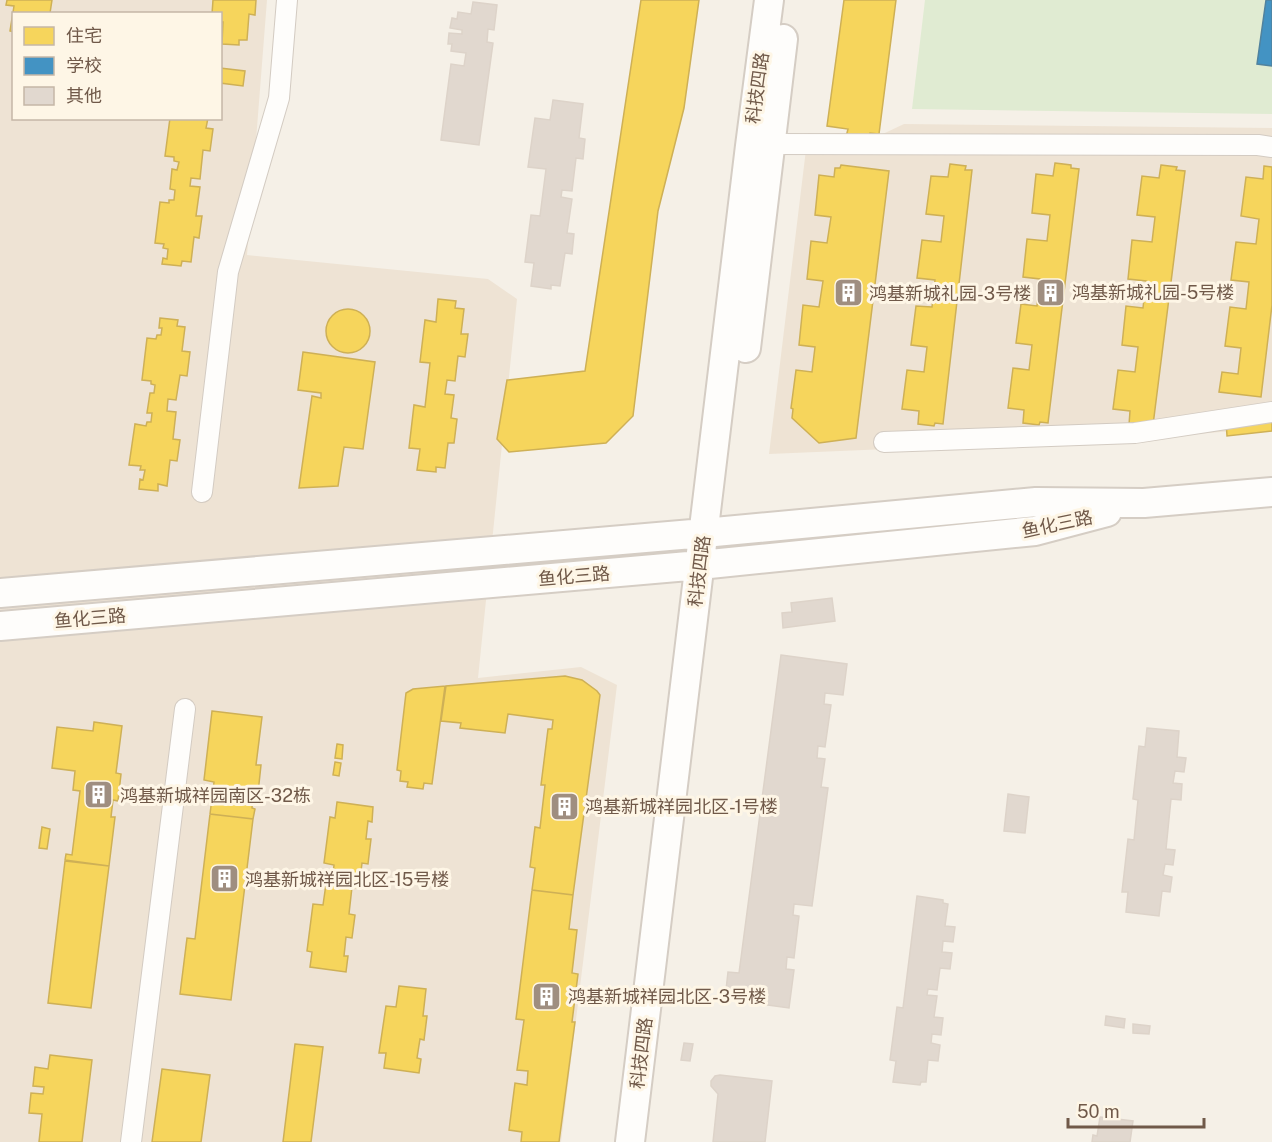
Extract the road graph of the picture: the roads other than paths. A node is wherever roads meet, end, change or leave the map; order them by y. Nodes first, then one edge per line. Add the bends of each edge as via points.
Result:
1 (287, 0) edge
2 (769, 0) edge
3 (788, 0) edge
4 (771, 144) junction
5 (1272, 147) edge
6 (1272, 412) edge
7 (884, 442) dead end
8 (202, 492) dead end
9 (1272, 492) edge
10 (1144, 503) junction
11 (713, 532) junction
12 (710, 564) junction
13 (0, 593) edge
14 (0, 626) edge
15 (185, 709) dead end
16 (131, 1142) edge
17 (630, 1142) edge
18 (650, 1142) edge

1 - 8 street via 279,98 228,272
2 - 11 street, 科技四路
3 - 4 street, 科技四路
4 - 5 street
4 - 11 street, 科技四路
6 - 7 street via 1135,433
9 - 10 street, 鱼化三路
10 - 11 street, 鱼化三路 via 1036,502
10 - 12 street, 鱼化三路 via 1035,531
11 - 12 street, 科技四路
11 - 13 street, 鱼化三路
12 - 14 street, 鱼化三路
12 - 17 street, 科技四路
12 - 18 street, 科技四路
15 - 16 street

